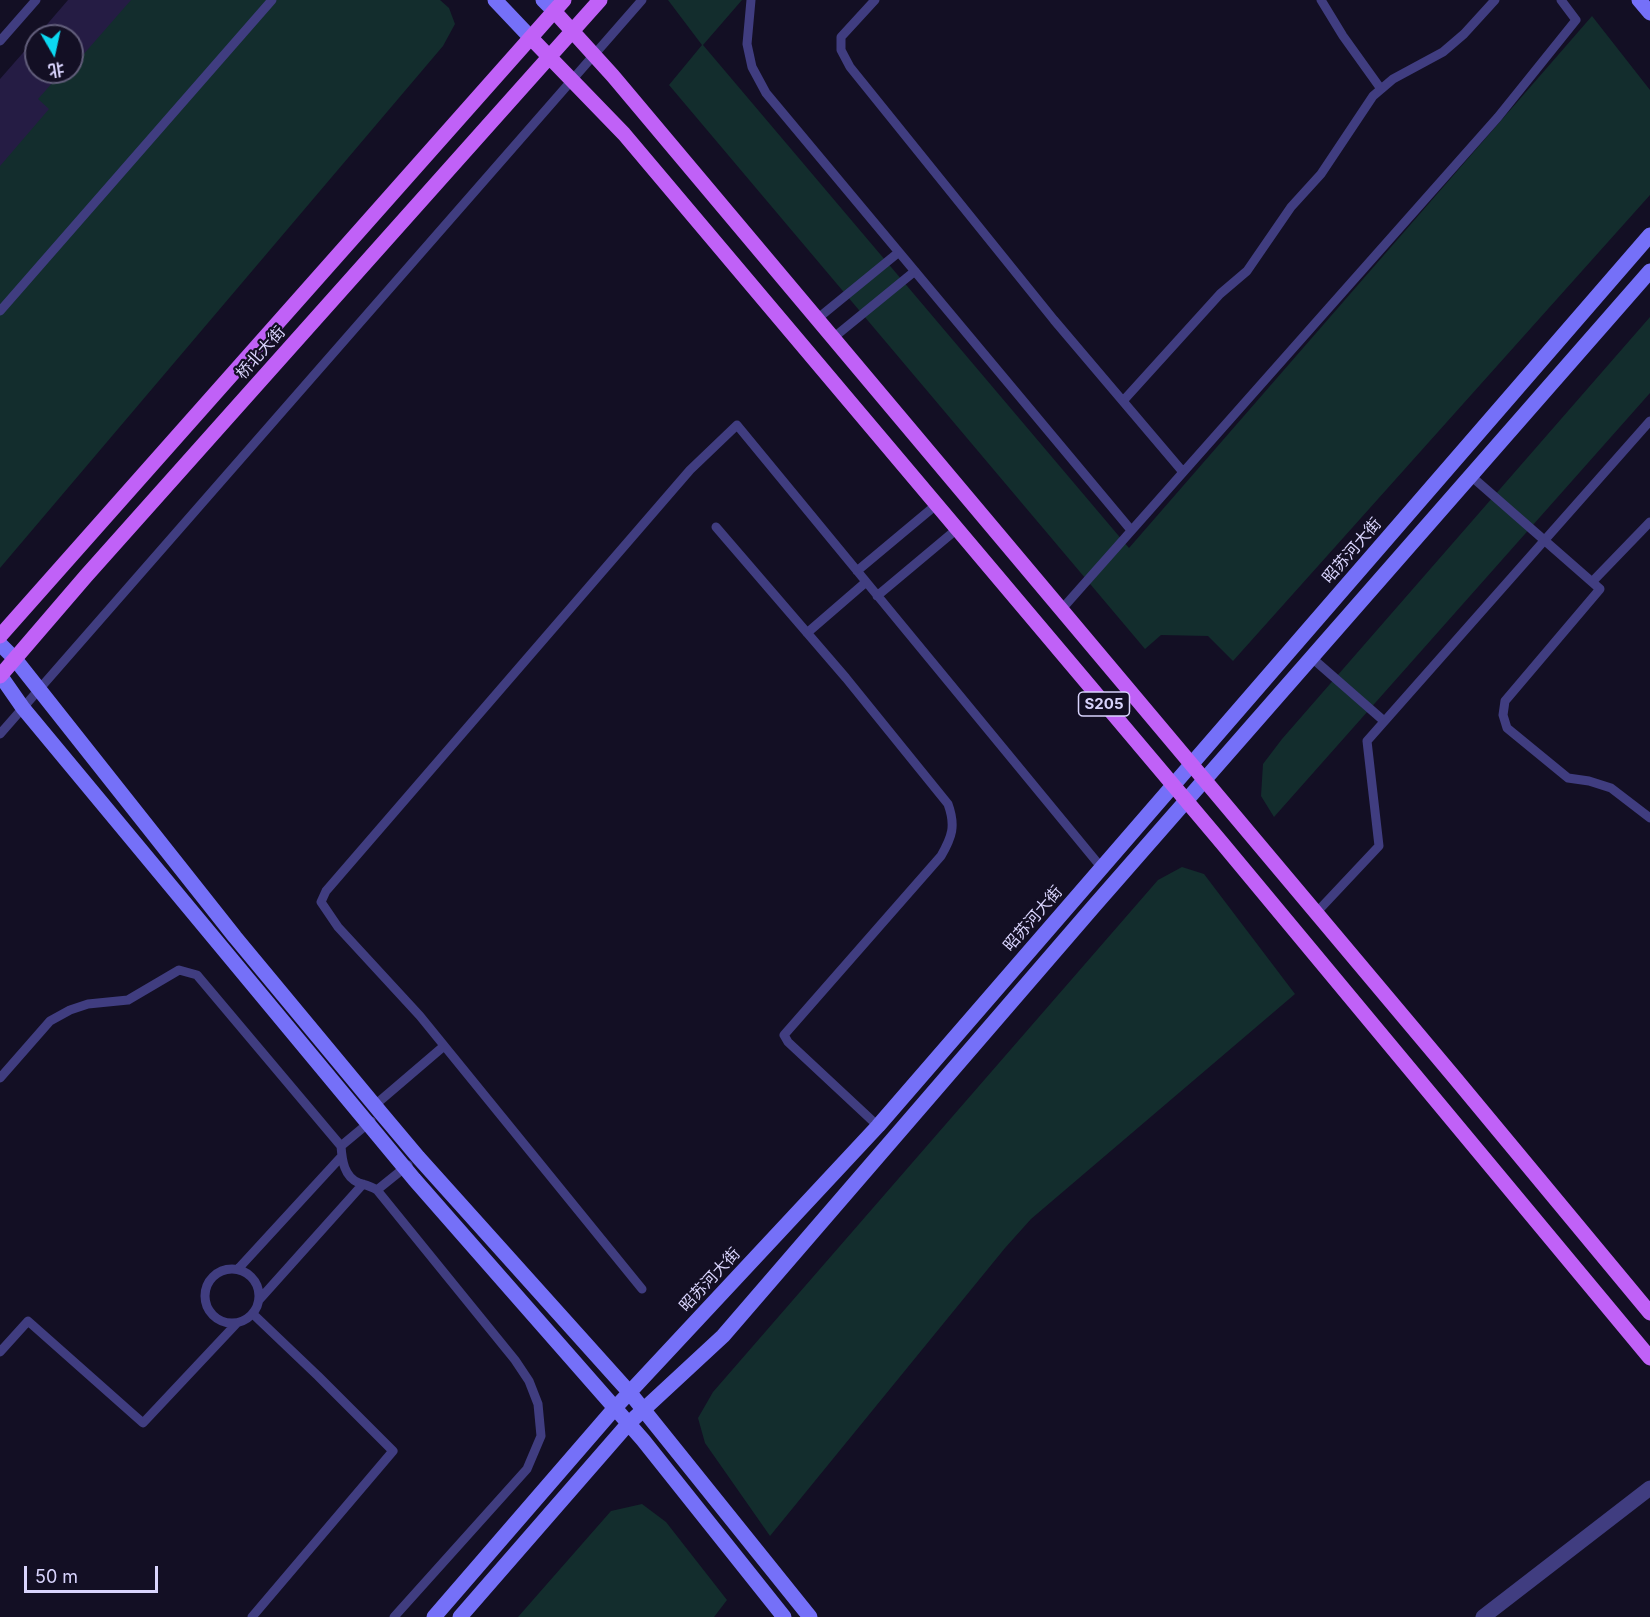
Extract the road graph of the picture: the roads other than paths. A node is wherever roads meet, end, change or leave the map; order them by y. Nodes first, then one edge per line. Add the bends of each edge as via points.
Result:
1 (36, 0) edge
2 (272, 0) edge
3 (495, 0) edge
4 (600, 0) edge
5 (642, 0) edge
6 (751, 0) edge
7 (875, 0) edge
8 (1321, 0) edge
9 (1495, 0) edge
10 (1561, 0) edge
11 (1639, 0) edge
12 (554, 4) edge
13 (1650, 13) edge
14 (573, 32) junction
15 (531, 38) junction
16 (0, 41) edge
17 (594, 55) junction
18 (551, 57) junction
19 (572, 79) junction
20 (1381, 89) junction
21 (1650, 235) edge
22 (899, 252) junction
23 (915, 271) junction
24 (1650, 271) edge
25 (0, 311) edge
26 (817, 319) junction
27 (833, 338) junction
28 (1123, 401) junction
29 (1650, 420) edge
30 (1183, 472) junction
31 (1471, 476) junction
32 (936, 505) junction
33 (1650, 522) edge
34 (716, 527) dead end
35 (957, 529) junction
36 (1131, 530) junction
37 (1544, 540) junction
38 (857, 572) junction
39 (866, 582) junction
40 (1592, 582) junction
41 (877, 596) junction
42 (1061, 610) junction
43 (807, 633) junction
44 (0, 636) edge
45 (0, 644) edge
46 (1312, 658) junction
47 (15, 659) junction
48 (0, 675) edge
49 (39, 689) junction
50 (23, 708) junction
51 (1384, 721) junction
52 (0, 734) edge
53 (1191, 764) junction
54 (1205, 780) junction
55 (1172, 785) junction
56 (1186, 801) junction
57 (1650, 818) edge
58 (1101, 867) junction
59 (1316, 913) junction
60 (444, 1046) junction
61 (0, 1078) edge
62 (378, 1109) junction
63 (368, 1123) junction
64 (878, 1126) junction
65 (341, 1146) junction
66 (341, 1157) junction
67 (418, 1157) junction
68 (404, 1168) junction
69 (363, 1184) junction
70 (377, 1190) junction
71 (238, 1269) junction
72 (642, 1289) dead end
73 (259, 1300) junction
74 (1650, 1313) edge
75 (253, 1314) junction
76 (237, 1323) junction
77 (0, 1352) edge
78 (1650, 1358) edge
79 (630, 1393) junction
80 (614, 1409) junction
81 (645, 1410) junction
82 (628, 1424) junction
83 (1650, 1488) edge
84 (252, 1617) edge
85 (394, 1617) edge
86 (434, 1617) edge
87 (460, 1617) edge
88 (784, 1617) edge
89 (810, 1617) edge
90 (1483, 1617) edge

1 - 16 lane
2 - 25 lane
3 - 15 street
4 - 14 main road, 桥北大街
5 - 17 lane
6 - 22 lane via 747,44 752,68 766,93
7 - 28 lane via 841,37 841,50 850,67
8 - 20 lane
9 - 20 lane via 1443,52
10 - 30 lane via 1576,20 1548,55 1498,117
11 - 13 street
12 - 14 main road, S205
12 - 15 main road, 桥北大街
14 - 17 main road, S205
14 - 18 main road, 桥北大街
15 - 18 main road, S205
15 - 44 main road, 桥北大街
17 - 19 lane
17 - 26 main road, S205
18 - 19 main road, S205
18 - 47 main road, 桥北大街
19 - 32 main road, S205 via 624,134
19 - 49 lane
20 - 28 lane via 1246,271 1220,294
21 - 53 street, 昭苏河大街
22 - 23 lane
22 - 26 lane
23 - 27 lane
23 - 36 lane
24 - 31 street
26 - 27 main road, S205
27 - 42 main road, S205
28 - 30 lane
29 - 37 lane
30 - 36 lane
31 - 37 lane
31 - 46 street
32 - 35 main road, S205
32 - 38 lane
33 - 40 lane
34 - 43 lane
35 - 41 lane
35 - 55 main road, S205
36 - 42 lane
37 - 40 lane
37 - 51 lane
38 - 39 lane
38 - 60 lane via 737,425 675,487 326,891 321,902 338,927
39 - 41 lane
39 - 43 lane
40 - 57 lane via 1600,589 1505,701 1503,715 1507,728 1568,778 1611,788
41 - 58 lane
42 - 53 main road, S205
43 - 64 lane via 948,804 953,816 952,837 941,856 784,1035
45 - 47 street
46 - 51 lane
46 - 54 street
47 - 48 main road, 桥北大街
47 - 49 street
48 - 50 street
49 - 50 lane
49 - 62 street
50 - 52 lane
50 - 63 street
51 - 59 lane via 1367,741 1378,846
53 - 54 main road, S205
53 - 55 street, 昭苏河大街
54 - 56 street
54 - 59 main road, S205
55 - 56 main road, S205
55 - 58 street, 昭苏河大街
56 - 78 main road, S205
56 - 81 street via 723,1336
58 - 64 street, 昭苏河大街
59 - 74 main road, S205
60 - 62 lane
60 - 72 lane
61 - 65 lane via 50,1021 88,1004 128,1000 180,970 197,975
62 - 63 lane
62 - 67 street
63 - 65 lane
63 - 68 street
64 - 79 street, 昭苏河大街
65 - 66 lane
66 - 69 lane via 347,1173
66 - 71 lane
67 - 68 lane
67 - 79 street
68 - 70 lane
68 - 80 street
69 - 70 lane
69 - 73 lane
70 - 85 lane via 530,1381 538,1404 541,1436 527,1469
71 - 73 lane via 254,1278
71 - 76 lane via 213,1276 205,1300 213,1316
73 - 75 lane
75 - 76 lane
75 - 84 lane via 393,1451
76 - 77 lane via 143,1423 28,1321
79 - 80 street, 昭苏河大街
79 - 81 street
80 - 82 street
80 - 86 street, 昭苏河大街
81 - 82 street
81 - 89 street
82 - 87 street
82 - 88 street
83 - 90 street

